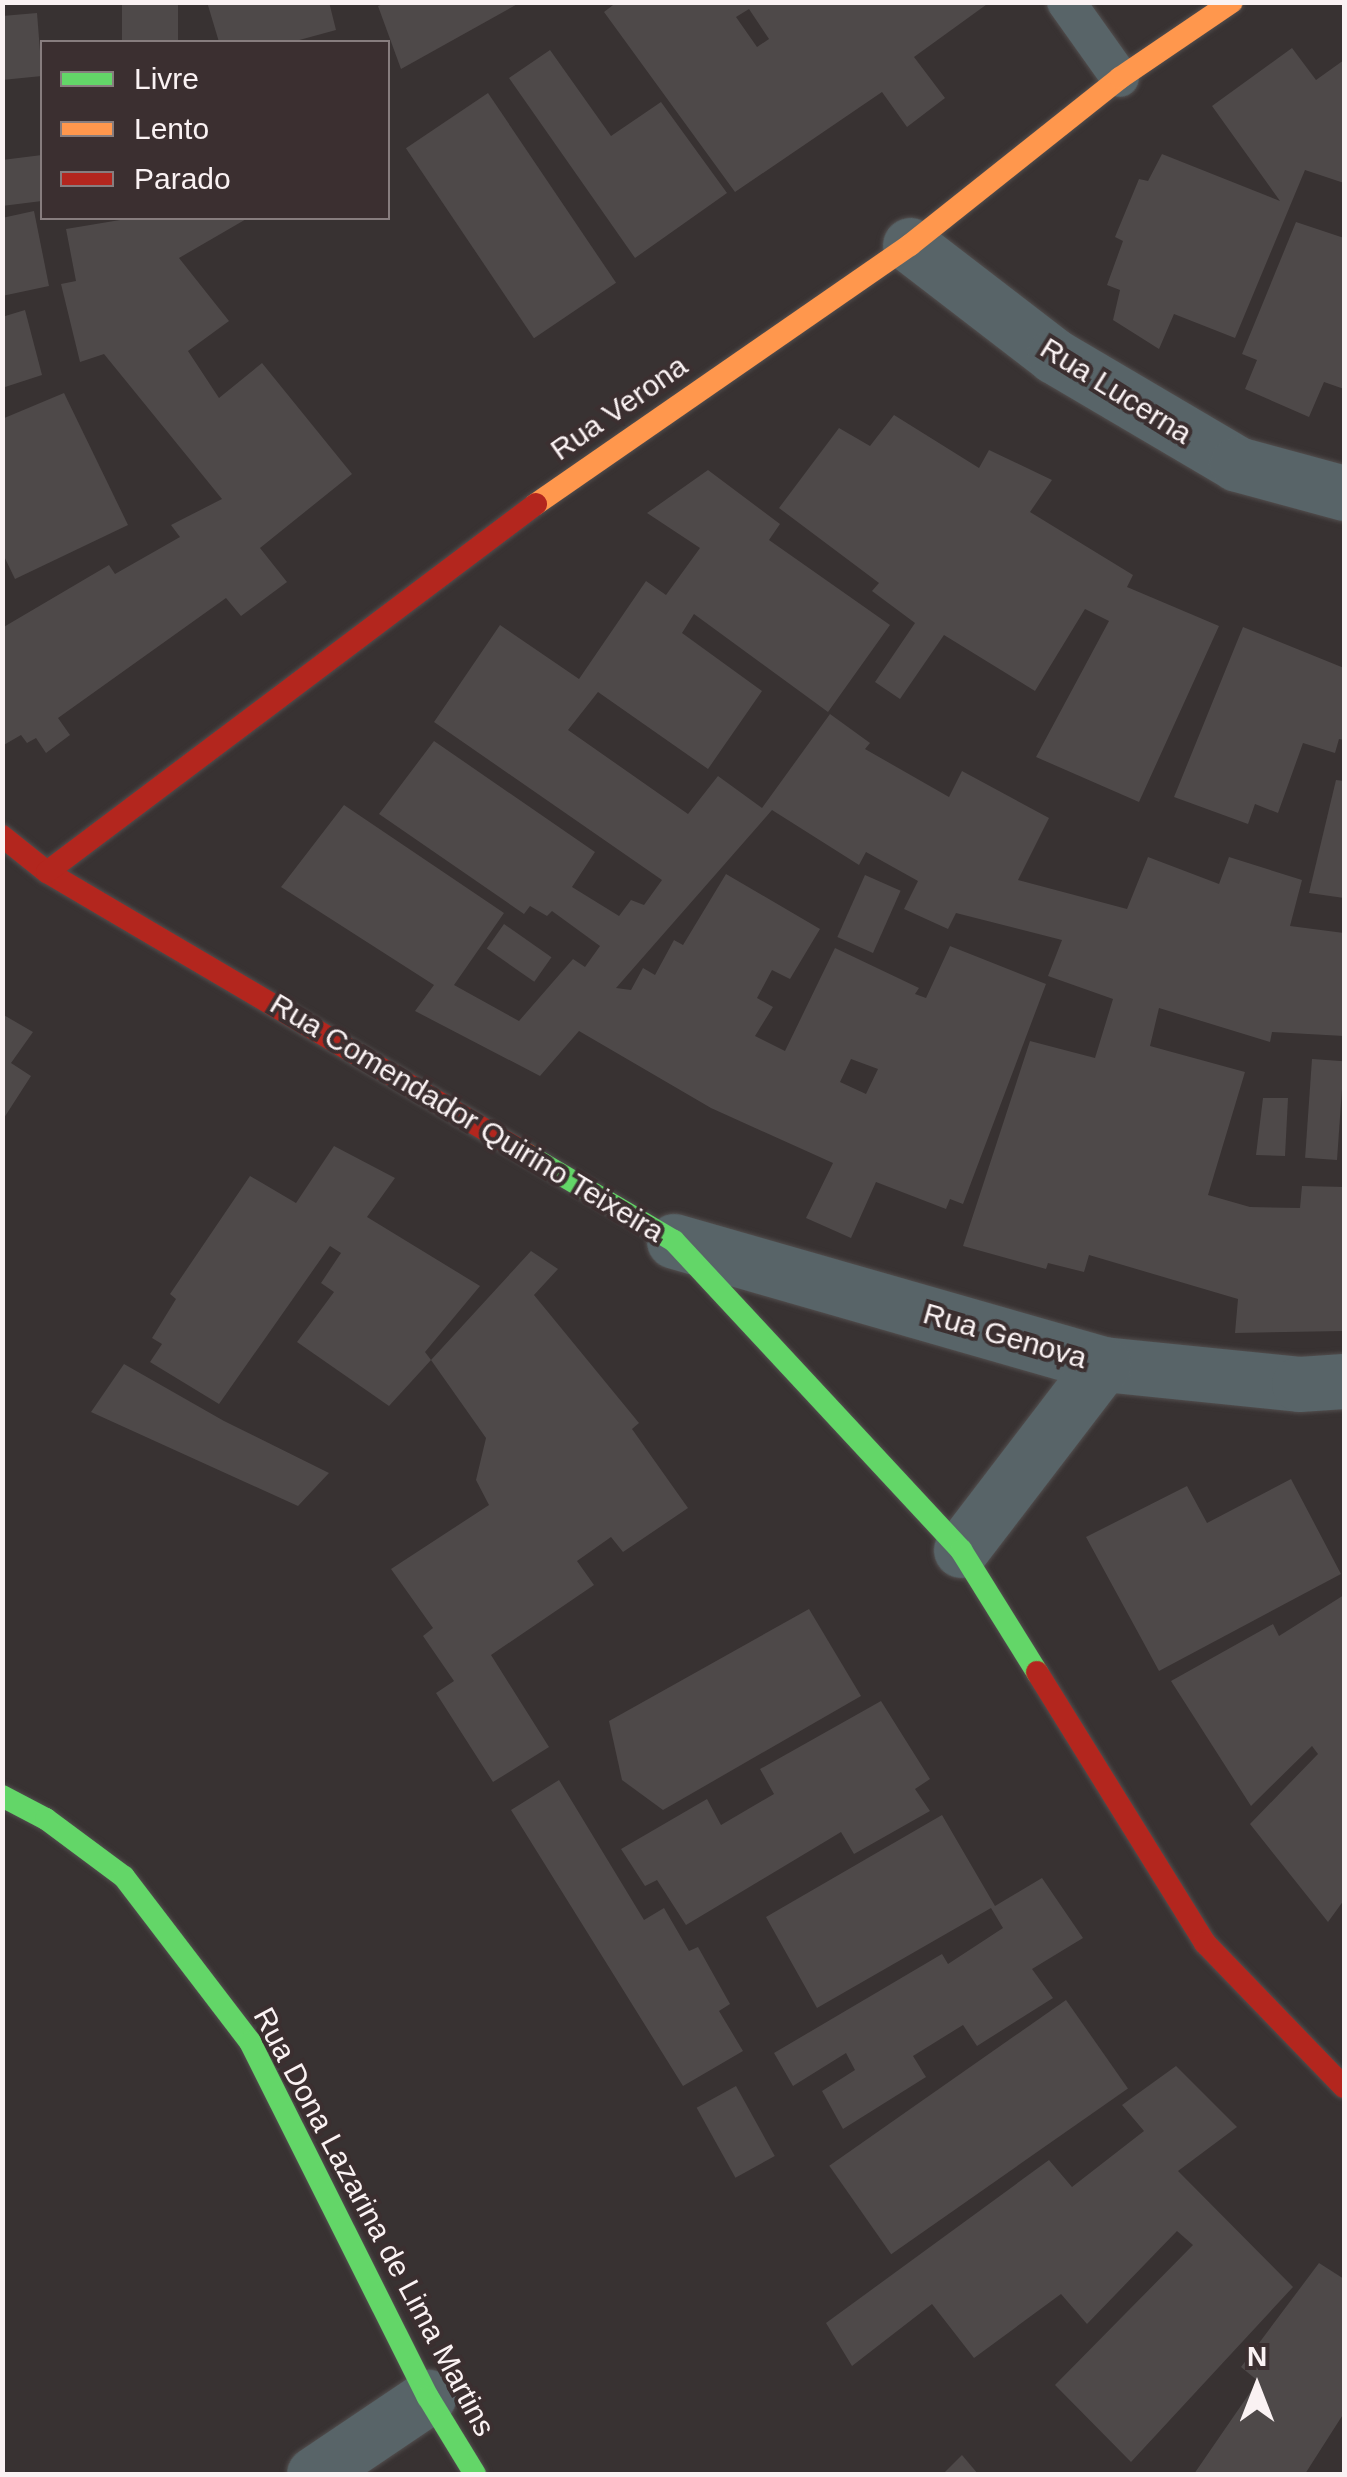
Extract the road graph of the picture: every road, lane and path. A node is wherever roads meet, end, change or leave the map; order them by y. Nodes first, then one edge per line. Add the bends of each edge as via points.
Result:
1 (1066, 2) edge
2 (1232, 2) edge
3 (1120, 78) junction
4 (910, 245) junction
5 (1344, 493) edge
6 (2, 836) edge
7 (47, 872) junction
8 (674, 1240) junction
9 (1103, 1364) junction
10 (1344, 1381) edge
11 (961, 1550) junction
12 (2, 1796) edge
13 (1344, 2087) edge
14 (428, 2397) junction
15 (314, 2474) edge
16 (475, 2474) edge

1 - 3 lane
2 - 3 street, Rua Verona
3 - 4 street, Rua Verona
4 - 5 street, Rua Lucerna via 1054,356 1237,464
4 - 7 street, Rua Verona via 590,463
6 - 7 street, Rua Comendador Quirino Teixeira
7 - 8 street, Rua Comendador Quirino Teixeira
8 - 9 street, Rua Genova
8 - 11 street, Rua Comendador Quirino Teixeira
9 - 10 street, Rua Genova via 1299,1384
9 - 11 street
11 - 13 street, Rua Comendador Quirino Teixeira via 1205,1943
12 - 14 street, Rua Dona Lazarina de Lima Martins via 46,1819 124,1877 250,2042
14 - 15 street
14 - 16 street, Rua Dona Lazarina de Lima Martins

